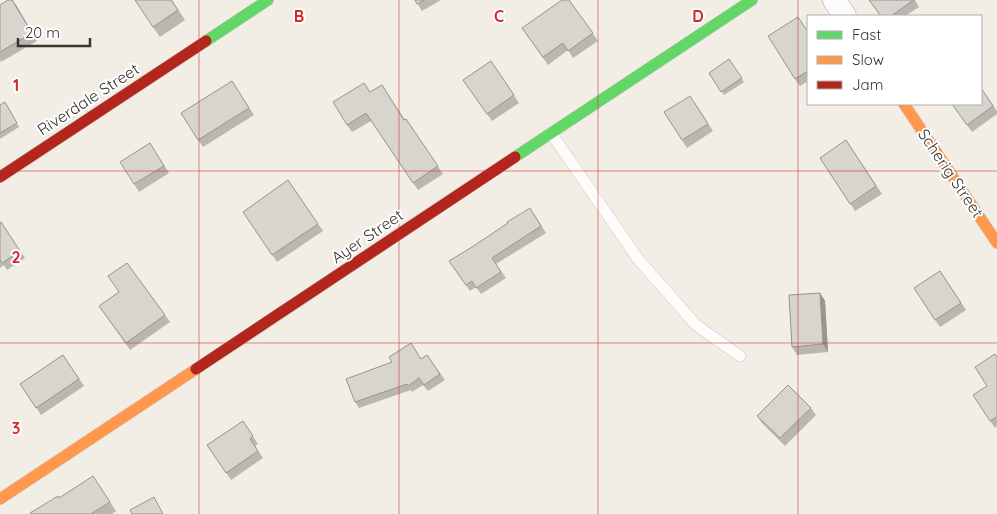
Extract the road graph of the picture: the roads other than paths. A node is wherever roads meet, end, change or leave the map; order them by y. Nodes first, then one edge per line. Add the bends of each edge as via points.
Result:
1 (268, 0) edge
2 (752, 0) edge
3 (834, 0) edge
4 (844, 15) edge
5 (905, 105) edge
6 (551, 133) junction
7 (0, 176) edge
8 (997, 243) edge
9 (740, 356) dead end
10 (0, 498) edge

1 - 7 street, Riverdale Street
2 - 6 street, Ayer Street
3 - 4 street
5 - 8 street, Scherig Street
6 - 9 lane via 638,260 696,325
6 - 10 street, Ayer Street

